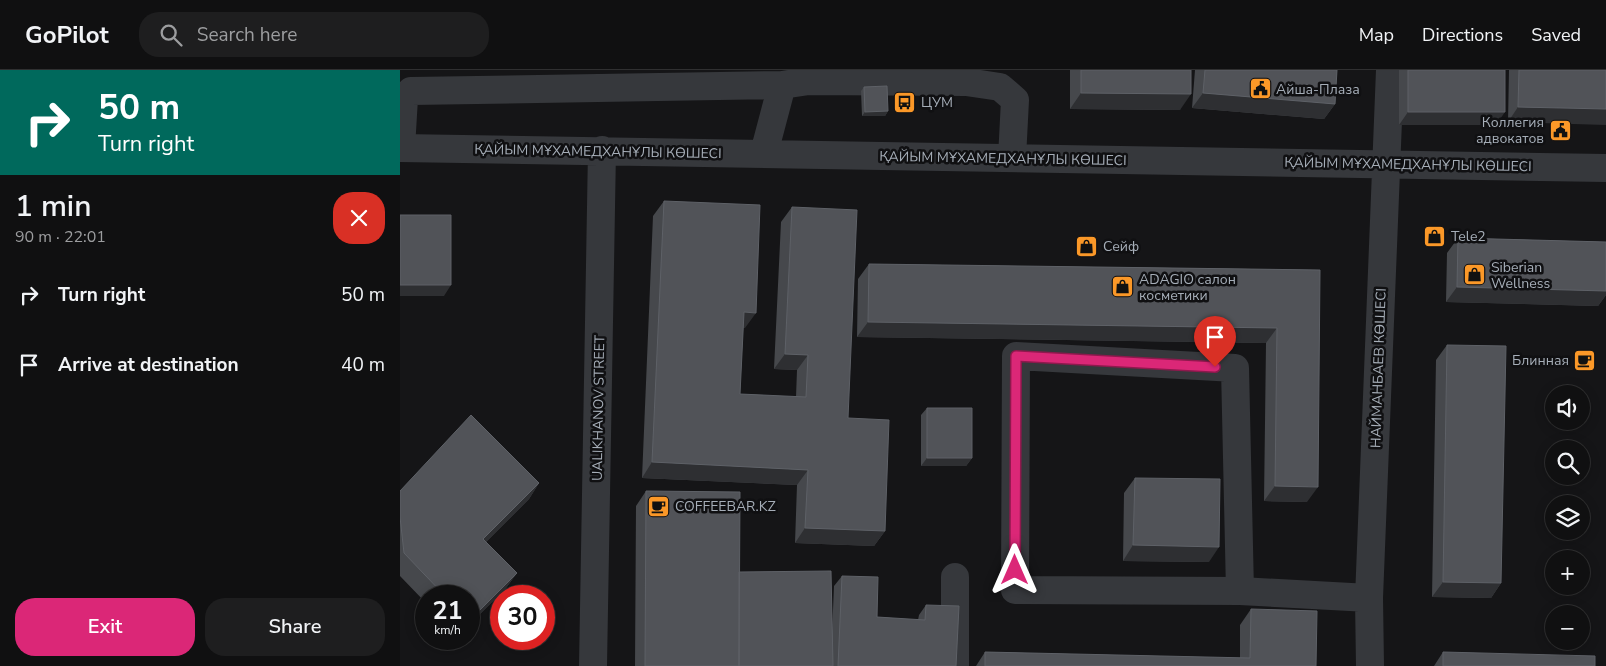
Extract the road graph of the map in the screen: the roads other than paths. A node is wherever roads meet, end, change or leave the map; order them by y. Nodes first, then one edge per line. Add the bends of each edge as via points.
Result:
1 (1390, 70) edge
2 (782, 85) junction
3 (400, 148) edge
4 (602, 150) junction
5 (764, 153) junction
6 (1012, 158) junction
7 (1385, 163) junction
8 (1606, 168) edge
9 (955, 578) dead end
10 (1240, 591) junction
11 (1369, 598) junction
12 (594, 666) edge
13 (956, 666) edge
14 (1370, 666) edge

1 - 7 street, НАЙМАНБАЕВ КӨШЕСІ
2 - 3 street via 411,91 404,98
2 - 5 street
2 - 6 street via 809,81 966,82 1000,87 1015,100
3 - 4 street, ҚАЙЫМ МҰХАМЕДХАНҰЛЫ КӨШЕСІ
4 - 5 street, ҚАЙЫМ МҰХАМЕДХАНҰЛЫ КӨШЕСІ
4 - 12 street, UALIKHANOV STREET
5 - 6 street, ҚАЙЫМ МҰХАМЕДХАНҰЛЫ КӨШЕСІ
6 - 7 street, ҚАЙЫМ МҰХАМЕДХАНҰЛЫ КӨШЕСІ
7 - 8 street, ҚАЙЫМ МҰХАМЕДХАНҰЛЫ КӨШЕСІ
7 - 11 street, НАЙМАНБАЕВ КӨШЕСІ
9 - 13 street
10 - 10 street via 1235,368 1016,356 1015,590
10 - 11 street
11 - 14 street, НАЙМАНБАЕВ КӨШЕСІ

